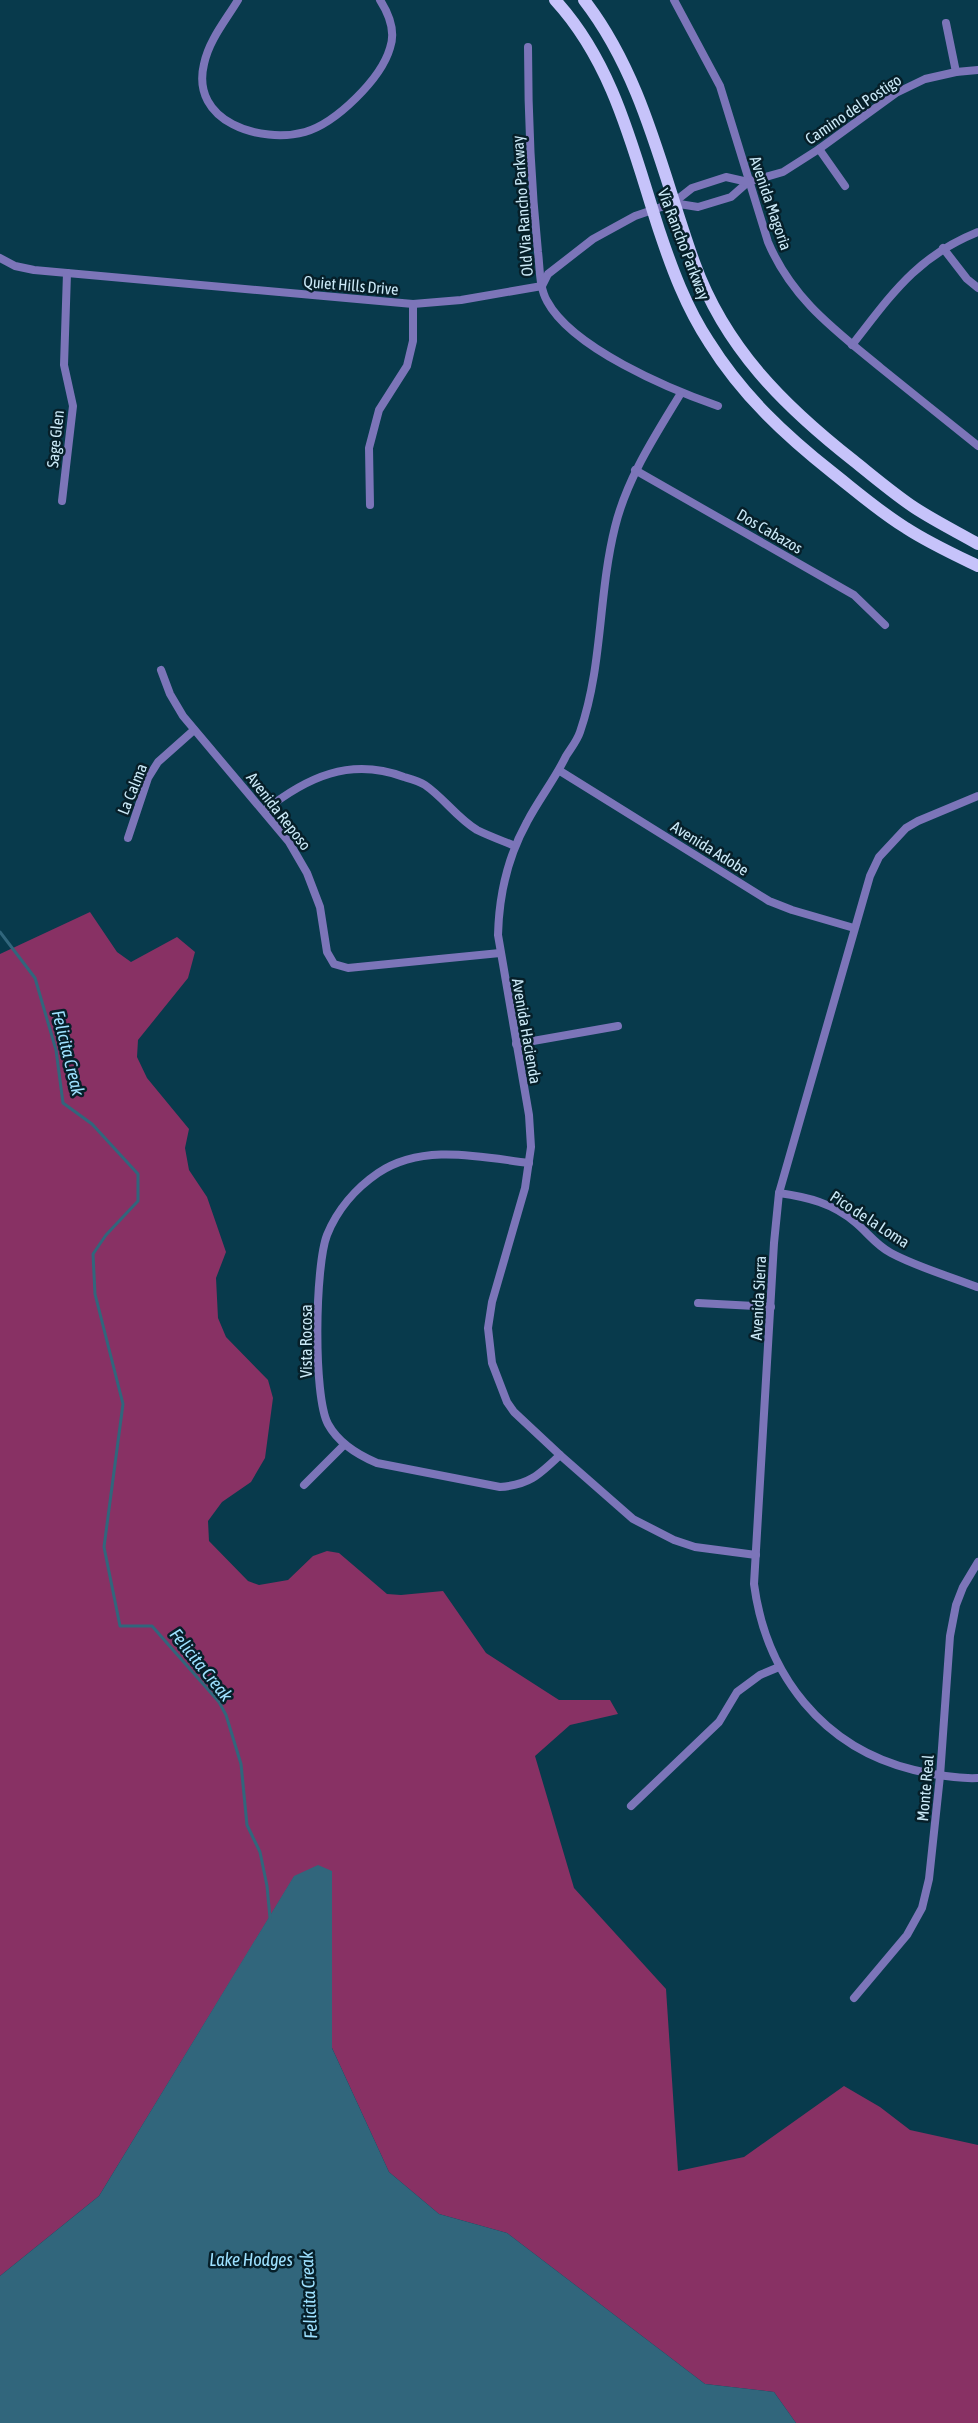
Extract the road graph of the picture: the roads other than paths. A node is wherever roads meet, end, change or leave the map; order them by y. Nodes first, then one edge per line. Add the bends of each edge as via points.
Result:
1 (238, 0) edge
2 (380, 0) edge
3 (555, 0) edge
4 (584, 0) edge
5 (674, 0) edge
6 (946, 22) dead end
7 (528, 47) dead end
8 (978, 70) edge
9 (956, 72) junction
10 (819, 149) junction
11 (748, 182) junction
12 (845, 186) dead end
13 (674, 202) junction
14 (652, 209) junction
15 (978, 232) edge
16 (943, 249) junction
17 (0, 258) edge
18 (67, 273) junction
19 (542, 286) junction
20 (978, 288) edge
21 (413, 304) junction
22 (852, 345) junction
23 (681, 393) junction
24 (718, 406) dead end
25 (978, 446) edge
26 (635, 470) junction
27 (62, 501) dead end
28 (370, 505) dead end
29 (978, 544) edge
30 (978, 566) edge
31 (885, 625) dead end
32 (161, 670) dead end
33 (195, 730) junction
34 (560, 771) junction
35 (978, 796) edge
36 (264, 811) junction
37 (128, 838) dead end
38 (515, 846) junction
39 (854, 928) junction
40 (500, 953) junction
41 (618, 1026) dead end
42 (516, 1044) junction
43 (529, 1163) junction
44 (779, 1193) junction
45 (977, 1287) edge
46 (698, 1303) dead end
47 (771, 1307) junction
48 (345, 1445) junction
49 (560, 1455) junction
50 (304, 1485) dead end
51 (756, 1555) junction
52 (978, 1562) edge
53 (779, 1667) junction
54 (940, 1776) junction
55 (978, 1778) edge
56 (631, 1806) dead end
57 (854, 1998) dead end

1 - 2 street via 218,30 204,63 204,89 215,111 228,123 274,137 305,132 328,121 352,102 380,70 392,34 387,10
3 - 14 main road, Via Rancho Parkway via 577,27 609,82
4 - 13 main road, Via Rancho Parkway via 629,73
5 - 11 street, Avenida Magoria via 720,86
6 - 9 street
7 - 19 street, Old Via Rancho Parkway
8 - 9 street, Camino del Postigo
9 - 10 street, Camino del Postigo via 925,79 896,93
10 - 11 street, Camino del Postigo via 783,172
10 - 12 street
11 - 13 street via 726,177 692,188
11 - 13 street via 731,197 698,207
11 - 22 street, Avenida Magoria via 775,259 797,293 827,326
13 - 14 street
13 - 29 main road, Via Rancho Parkway via 708,295 725,327 767,385 792,411 871,475 915,508
14 - 19 street via 593,239 548,274
14 - 30 main road, Via Rancho Parkway via 687,303 708,342 750,399 808,453 896,521
15 - 16 street
16 - 20 street
16 - 22 street via 905,278
17 - 18 street, Quiet Hills Drive via 15,266
18 - 21 street, Quiet Hills Drive
18 - 27 street, Sage Glen via 64,365 73,406
19 - 21 street, Quiet Hills Drive
19 - 23 street, Old Via Rancho Parkway via 546,300 563,324 597,349
21 - 28 street via 413,342 407,366 379,410 369,448
22 - 25 street, Avenida Magoria
23 - 24 street, Old Via Rancho Parkway
23 - 26 street, Avenida Hacienda
26 - 31 street, Dos Cabazos via 854,595
26 - 34 street, Avenida Hacienda via 615,526 590,700 579,736
32 - 33 street, Avenida Reposo via 170,694
33 - 36 street, Avenida Reposo
33 - 37 street, La Calma via 158,762 148,778
34 - 38 street, Avenida Hacienda
34 - 39 street, Avenida Adobe via 769,901
35 - 39 street, Avenida Sierra via 918,820 888,845 870,876
36 - 38 street via 321,775 362,768 423,783 477,829
36 - 40 street, Avenida Reposo via 307,873 320,907 327,952 334,964 348,968
38 - 40 street, Avenida Hacienda via 508,860 499,911
39 - 44 street, Avenida Sierra
40 - 42 street, Avenida Hacienda
41 - 42 street
42 - 43 street, Avenida Hacienda via 529,1115
43 - 48 street, Vista Rocosa via 432,1155 379,1172 345,1203 327,1236 319,1271 321,1404 329,1425
43 - 49 street, Avenida Hacienda via 492,1302 489,1339 492,1363 507,1401
44 - 45 street, Pico de la Loma via 829,1205 891,1253
44 - 47 street, Avenida Sierra
46 - 47 street
47 - 51 street, Avenida Sierra
48 - 49 street, Vista Rocosa via 377,1463 500,1487 516,1486 537,1477
48 - 50 street
49 - 51 street, Avenida Hacienda via 633,1519 674,1540 695,1547
51 - 53 street, Avenida Sierra via 758,1614
52 - 54 street, Monte Real via 956,1605 950,1636
53 - 54 street, Avenida Sierra via 808,1707 848,1743 890,1764
53 - 56 street via 760,1675 738,1692 719,1722
54 - 55 street, Avenida Sierra
54 - 57 street, Monte Real via 929,1879 922,1908 907,1935

